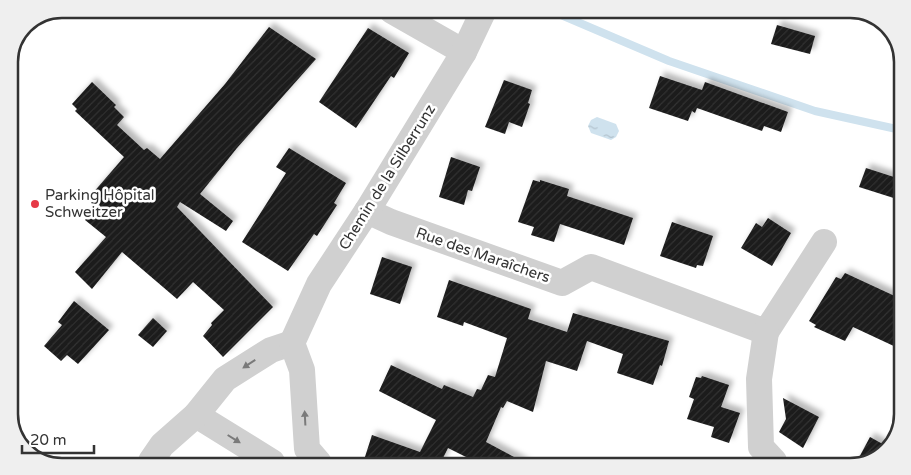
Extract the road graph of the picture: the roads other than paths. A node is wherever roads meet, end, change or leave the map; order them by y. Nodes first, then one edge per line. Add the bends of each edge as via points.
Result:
1 (404, 18) edge
2 (480, 18) edge
3 (464, 52) junction
4 (367, 211) junction
5 (824, 242) dead end
6 (766, 332) junction
7 (292, 343) junction
8 (196, 415) junction
9 (154, 458) edge
10 (266, 458) edge
11 (304, 458) edge
12 (771, 458) edge

1 - 3 street
2 - 3 street, Chemin de la Silberrunz
3 - 4 street, Chemin de la Silberrunz
4 - 6 street, Rue des Maraîchers via 562,283 591,267
4 - 7 street, Chemin de la Silberrunz via 319,284
5 - 6 street
6 - 12 street via 759,379 761,447
7 -> 8 street via 271,350 226,379
11 -> 7 street via 302,370
8 - 9 street via 162,445
8 -> 10 street

